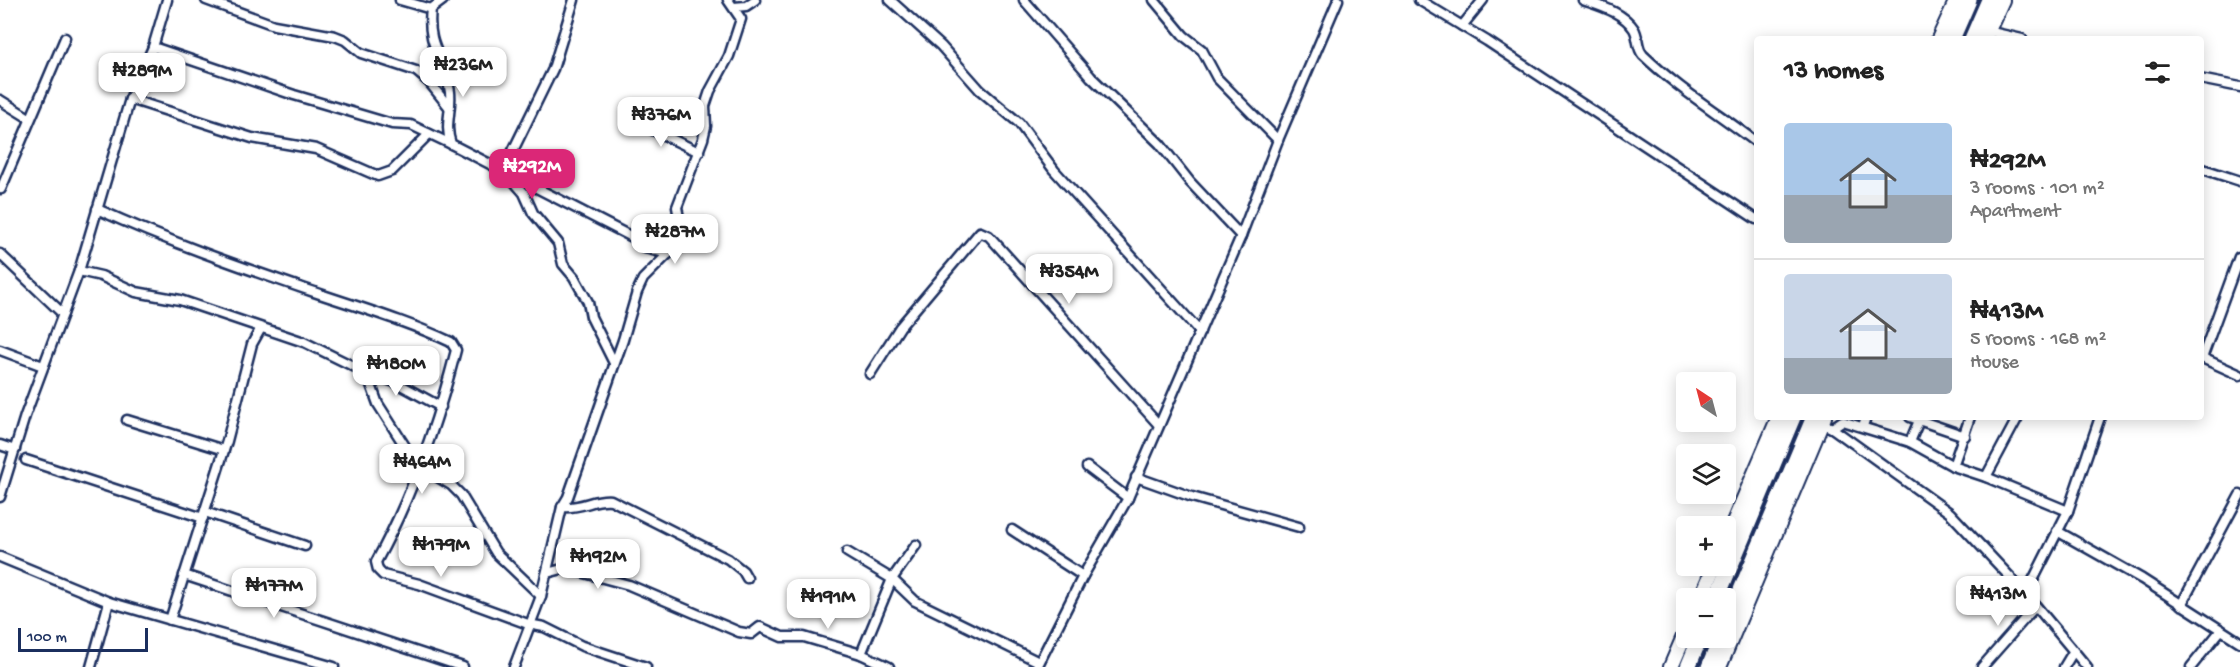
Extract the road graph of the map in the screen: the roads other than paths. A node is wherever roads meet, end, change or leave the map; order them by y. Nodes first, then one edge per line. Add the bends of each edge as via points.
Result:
1 (167, 0) edge
2 (206, 0) edge
3 (400, 0) edge
4 (443, 0) edge
5 (574, 0) edge
6 (755, 0) edge
7 (890, 0) edge
8 (1024, 0) edge
9 (1154, 0) edge
10 (1338, 0) edge
11 (1419, 0) edge
12 (1483, 0) edge
13 (1582, 0) edge
14 (1957, 0) edge
15 (1969, 0) edge
16 (1989, 0) edge
17 (2002, 0) edge
18 (731, 3) edge
19 (746, 6) junction
20 (431, 9) junction
21 (741, 19) junction
22 (1462, 26) junction
23 (1986, 35) edge
24 (1940, 36) edge
25 (1953, 36) edge
26 (1973, 36) edge
27 (65, 38) dead end
28 (153, 47) junction
29 (2204, 80) edge
30 (2240, 87) edge
31 (130, 99) junction
32 (0, 100) edge
33 (449, 107) junction
34 (29, 118) junction
35 (632, 120) dead end
36 (429, 134) junction
37 (1278, 140) junction
38 (1754, 141) edge
39 (451, 144) junction
40 (699, 152) junction
41 (2204, 169) edge
42 (503, 171) junction
43 (2240, 181) edge
44 (1, 189) edge
45 (97, 209) junction
46 (1754, 218) edge
47 (1241, 236) junction
48 (668, 254) junction
49 (1, 256) edge
50 (2239, 256) edge
51 (79, 272) junction
52 (63, 314) junction
53 (261, 328) junction
54 (1200, 332) junction
55 (2204, 349) edge
56 (0, 350) edge
57 (2204, 358) edge
58 (614, 363) junction
59 (43, 366) junction
60 (359, 369) junction
61 (870, 374) dead end
62 (2240, 375) edge
63 (441, 407) junction
64 (127, 420) dead end
65 (1778, 420) edge
66 (1792, 420) edge
67 (1920, 420) edge
68 (1923, 420) edge
69 (1969, 420) edge
70 (2016, 420) edge
71 (2099, 420) edge
72 (1823, 421) edge
73 (1864, 421) edge
74 (1158, 424) junction
75 (1965, 436) junction
76 (1910, 442) junction
77 (0, 445) edge
78 (15, 450) junction
79 (224, 450) junction
80 (26, 460) dead end
81 (422, 464) junction
82 (1087, 466) dead end
83 (1953, 466) junction
84 (1136, 477) junction
85 (1986, 477) junction
86 (2240, 495) edge
87 (0, 497) edge
88 (1128, 498) junction
89 (562, 507) junction
90 (2068, 511) junction
91 (204, 515) junction
92 (1736, 517) edge
93 (1299, 527) dead end
94 (1012, 530) dead end
95 (2057, 531) junction
96 (916, 545) dead end
97 (305, 546) dead end
98 (847, 552) dead end
99 (0, 557) edge
100 (547, 573) junction
101 (184, 575) junction
102 (1083, 576) junction
103 (747, 578) dead end
104 (892, 579) junction
105 (1721, 588) edge
106 (2026, 594) junction
107 (541, 596) junction
108 (109, 602) junction
109 (1736, 605) edge
110 (2181, 605) junction
111 (2036, 607) junction
112 (170, 620) junction
113 (531, 624) junction
114 (2221, 630) junction
115 (2240, 642) edge
116 (1679, 648) edge
117 (1696, 648) edge
118 (1717, 648) edge
119 (2073, 652) junction
120 (861, 654) junction
121 (1038, 664) edge
122 (90, 667) edge
123 (334, 667) edge
124 (463, 667) edge
125 (514, 667) edge
126 (646, 667) edge
127 (889, 667) edge
128 (1671, 667) edge
129 (1688, 667) edge
130 (1709, 667) edge
131 (1719, 667) edge
132 (1982, 667) edge
133 (2064, 667) edge
134 (2087, 667) edge
135 (2191, 667) edge

1 - 28 street
2 - 33 street via 274,25 335,36 360,53 416,71
3 - 20 street
4 - 20 street
5 - 42 street via 553,69
6 - 19 street
7 - 54 street via 980,90 1019,123 1081,201
8 - 47 street
9 - 37 street via 1184,36 1202,50 1222,84
10 - 37 street
11 - 22 street
12 - 22 street
13 - 38 street via 1611,10 1627,22 1635,31 1642,53 1713,113
14 - 24 main road
15 - 25 highway
16 - 26 highway
17 - 23 main road
18 - 19 street
18 - 21 street
19 - 21 street
20 - 33 street via 431,40 447,76
21 - 40 street via 729,56 705,106 706,126
22 - 46 street
27 - 34 street
28 - 31 street
28 - 36 street via 294,95 392,124 411,124
29 - 30 street
31 - 36 street via 252,138 316,150 378,176 392,171
31 - 45 street
32 - 34 street
33 - 39 street via 446,129
34 - 44 street
35 - 40 street
36 - 39 street
37 - 47 street
39 - 42 street
40 - 48 street via 677,207 680,224
41 - 43 street
42 - 48 street via 636,239 645,248
42 - 58 street via 524,193 533,213 558,243 563,264 588,302 591,317
45 - 51 street
45 - 63 street via 143,230 387,315 451,342 456,350
47 - 54 street
48 - 58 street via 643,279
49 - 52 street
50 - 55 street
51 - 52 street
51 - 53 street
52 - 59 street
53 - 60 street via 304,342
53 - 79 street via 252,344
54 - 74 street
56 - 59 street
57 - 62 street
58 - 89 street
59 - 78 street
60 - 63 street via 397,383
60 - 81 street via 406,448
61 - 74 street via 900,327 972,239 985,232
63 - 81 street
64 - 79 street
65 - 92 main road
66 - 105 highway
67 - 76 street
68 - 75 street
69 - 75 street
70 - 85 street
71 - 90 street
72 - 73 street
72 - 106 street via 1950,513
72 - 109 highway
72 - 131 main road
73 - 76 street
74 - 84 street
75 - 83 street
76 - 83 street
77 - 78 street
78 - 87 street
79 - 91 street
80 - 91 street
81 - 107 street via 460,495 496,553
81 - 113 street via 376,562 378,570 382,575 419,584
82 - 88 street
83 - 85 street
84 - 88 street
84 - 93 street
85 - 90 street
86 - 110 street
88 - 102 street
89 - 100 street
89 - 103 street via 580,508 611,500 728,559
90 - 95 street
91 - 97 street
91 - 101 street
94 - 102 street
95 - 106 street
95 - 110 street
96 - 104 street
98 - 104 street
99 - 108 street
100 - 107 street
100 - 120 street via 574,570 650,592 739,632 751,634 760,627 783,637 804,637
101 - 112 street
101 - 124 street
102 - 121 street
104 - 120 street
104 - 121 street via 915,601
106 - 111 street
107 - 113 street
108 - 112 street
108 - 122 street
110 - 114 street
111 - 119 street
111 - 132 street
112 - 123 street
113 - 125 street
113 - 126 street
114 - 115 street
114 - 135 street
116 - 128 main road
117 - 129 highway
118 - 130 highway
119 - 133 street
119 - 134 street
120 - 127 street

